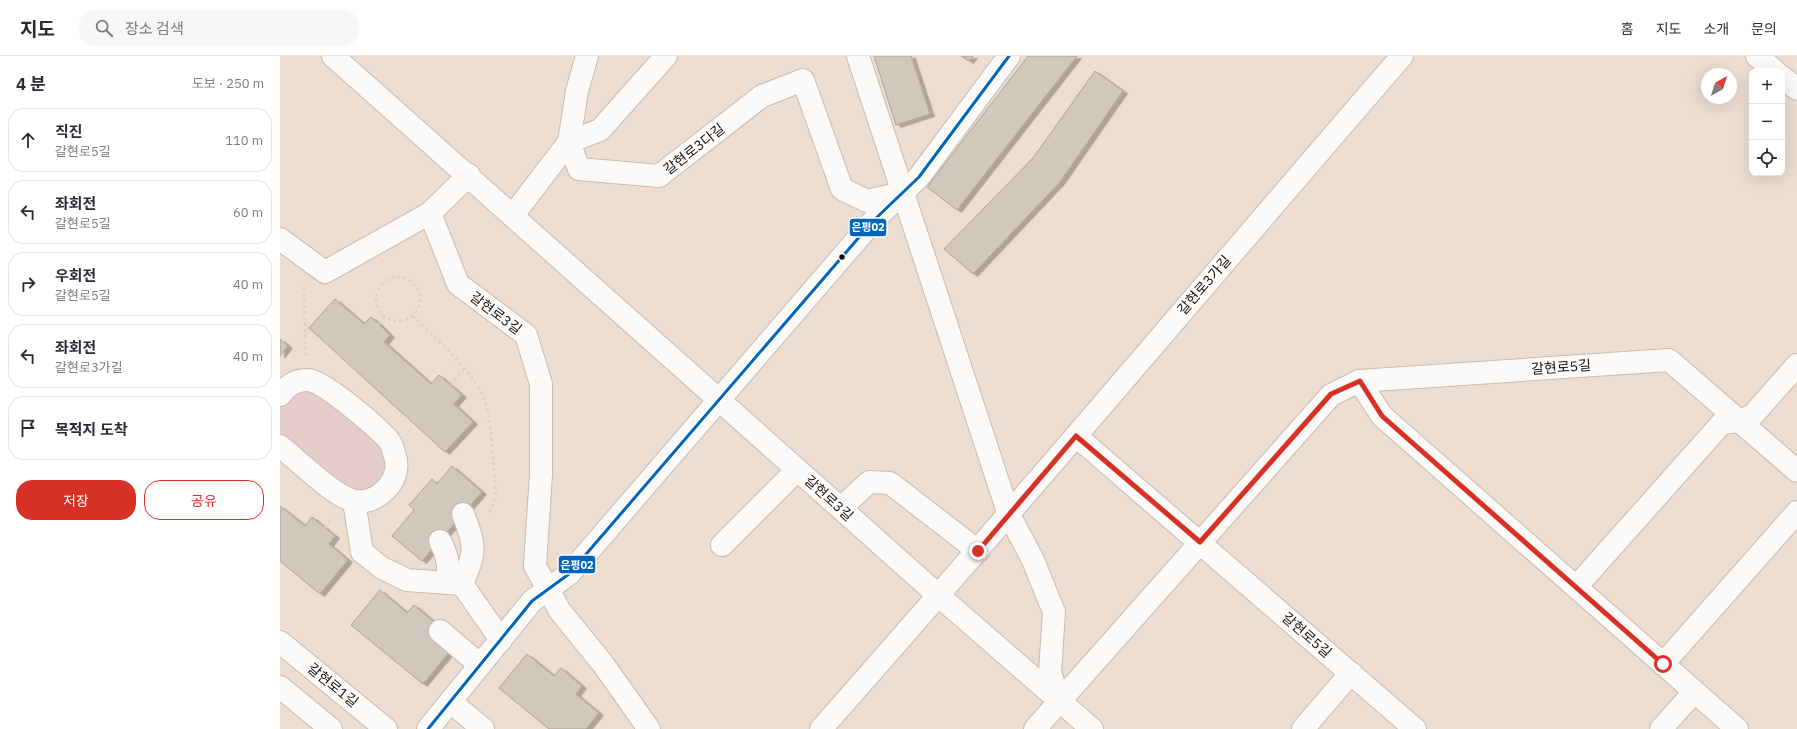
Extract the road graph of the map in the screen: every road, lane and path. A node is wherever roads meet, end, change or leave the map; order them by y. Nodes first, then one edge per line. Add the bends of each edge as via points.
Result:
1 (333, 56) edge
2 (587, 56) edge
3 (666, 56) edge
4 (858, 56) edge
5 (1009, 56) edge
6 (1402, 56) edge
7 (1757, 56) edge
8 (1771, 68) edge
9 (1785, 79) edge
10 (1797, 89) edge
11 (569, 142) junction
12 (469, 175) junction
13 (903, 192) junction
14 (430, 213) junction
15 (514, 215) junction
16 (280, 239) edge
17 (385, 316) junction
18 (413, 316) junction
19 (379, 324) dead end
20 (1797, 365) edge
21 (464, 369) junction
22 (1360, 381) junction
23 (451, 385) dead end
24 (280, 395) edge
25 (719, 400) junction
26 (1739, 421) junction
27 (1076, 436) junction
28 (280, 446) edge
29 (1794, 463) edge
30 (797, 470) junction
31 (354, 501) junction
32 (841, 508) junction
33 (1797, 512) edge
34 (463, 514) dead end
35 (1008, 515) junction
36 (473, 538) junction
37 (440, 541) dead end
38 (1200, 542) junction
39 (722, 545) dead end
40 (978, 551) junction
41 (455, 584) junction
42 (1576, 587) junction
43 (548, 590) junction
44 (939, 596) junction
45 (440, 631) dead end
46 (501, 640) junction
47 (280, 642) edge
48 (1663, 664) junction
49 (480, 665) junction
50 (1351, 673) junction
51 (280, 687) edge
52 (1694, 692) junction
53 (1059, 700) junction
54 (451, 702) junction
55 (331, 729) edge
56 (386, 729) edge
57 (428, 729) edge
58 (483, 729) edge
59 (649, 729) edge
60 (821, 729) edge
61 (1035, 729) edge
62 (1092, 729) edge
63 (1303, 729) edge
64 (1415, 729) edge
65 (1661, 729) edge
66 (1737, 729) edge

1 - 12 street, 갈현로3길
2 - 11 street, 갈현로3다길 via 577,91
3 - 11 street via 600,130
4 - 13 street
5 - 13 street via 919,177
6 - 27 street, 갈현로3가길
7 - 8 street
9 - 10 street
11 - 13 street, 갈현로3다길 via 579,169 659,176 762,96 803,80 842,188 867,202
11 - 15 street, 갈현로3다길
12 - 14 street
12 - 15 street, 갈현로3길
13 - 25 street via 873,222
13 - 35 street
14 - 16 street via 325,272
14 - 43 street, 갈현로3길 via 458,284 526,335 541,384 541,474 535,566
15 - 25 street, 갈현로3길
17 - 18 path via 398,321
17 - 18 path via 379,310 376,295 384,282 398,276 411,280 419,291 420,304
17 - 19 path
18 - 21 path
20 - 26 street via 1753,415
21 - 23 path
21 - 36 path via 482,394 488,416 496,492 494,503
22 - 26 street, 갈현로5길 via 1668,360
22 - 38 street, 갈현로5길 via 1331,394
22 - 42 street via 1382,416
24 - 31 street via 299,380 309,380 325,386 387,438 395,454 397,469 392,482 381,494 369,501
25 - 30 street, 갈현로3길
25 - 43 street via 569,574
26 - 29 street, 갈현로5길
26 - 42 street via 1722,423
27 - 35 street, 갈현로3가길
27 - 38 street, 갈현로5길
28 - 31 street via 340,496
30 - 32 street, 갈현로3길
30 - 39 street
31 - 41 street via 362,552 382,568 407,580
32 - 40 street via 870,482 890,483
32 - 44 street, 갈현로3길
33 - 48 street
34 - 36 street
35 - 40 street, 갈현로3가길
35 - 53 street via 1032,558 1054,612 1050,672
36 - 41 street via 472,562
37 - 41 street via 446,552
38 - 50 street, 갈현로5길
38 - 53 street, 갈현로5길
40 - 44 street, 갈현로3가길
41 - 46 street
42 - 48 street
43 - 46 street via 532,601
43 - 59 street, 갈현로3길 via 560,611 603,664
44 - 53 street, 갈현로3길
44 - 60 street
45 - 49 street
46 - 49 street
47 - 56 street, 갈현로1길
48 - 52 street
49 - 54 street
50 - 63 street
50 - 64 street, 갈현로5길
51 - 55 street
52 - 65 street
52 - 66 street
53 - 61 street
53 - 62 street, 갈현로3길
54 - 57 street
54 - 58 street

